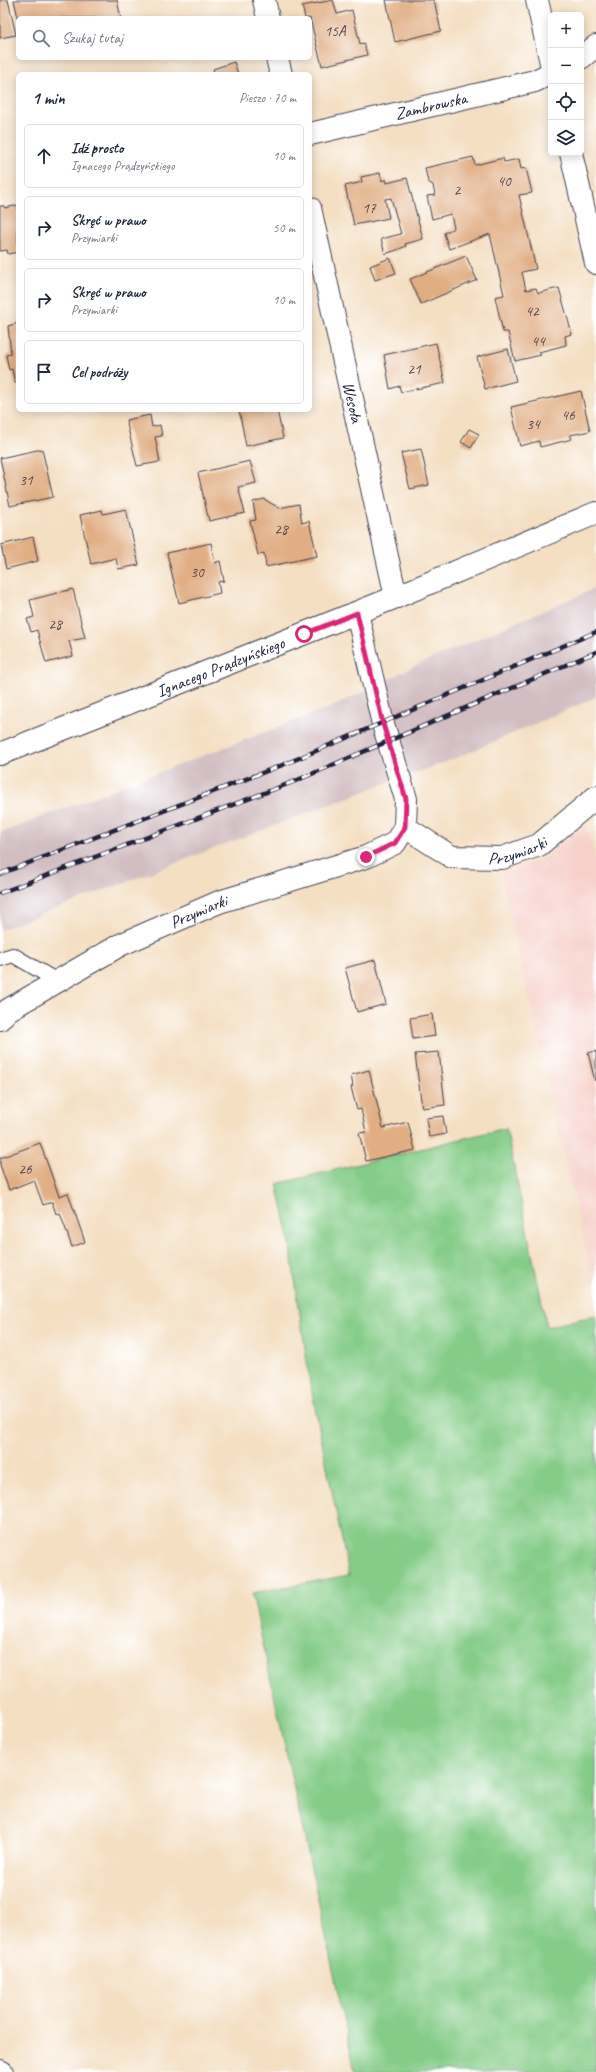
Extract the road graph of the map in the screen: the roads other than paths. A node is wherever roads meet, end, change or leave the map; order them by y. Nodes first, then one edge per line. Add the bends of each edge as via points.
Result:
1 (264, 0) edge
2 (537, 0) edge
3 (268, 16) edge
4 (596, 46) edge
5 (548, 50) edge
6 (584, 56) edge
7 (278, 60) edge
8 (280, 72) edge
9 (548, 74) edge
10 (312, 134) edge
11 (572, 156) edge
12 (312, 217) edge
13 (596, 263) edge
14 (596, 513) edge
15 (396, 597) junction
16 (357, 613) junction
17 (0, 754) edge
18 (596, 797) edge
19 (405, 827) junction
20 (0, 959) edge
21 (57, 981) junction
22 (0, 1019) edge

1 - 3 street
2 - 5 street
4 - 6 street
7 - 8 street
9 - 10 street, Zambrowska via 535,81
11 - 13 street
12 - 15 street, Wesoła
14 - 15 street, Ignacego Prądzyńskiego
15 - 16 street, Ignacego Prądzyńskiego
16 - 17 street, Ignacego Prądzyńskiego
16 - 19 street via 383,724 406,799
18 - 19 street, Przymiarki via 539,845 502,858 452,857
19 - 21 street, Przymiarki via 395,843 366,857 219,902 120,945
20 - 21 lane via 13,955
21 - 22 street, Przymiarki via 8,1010

